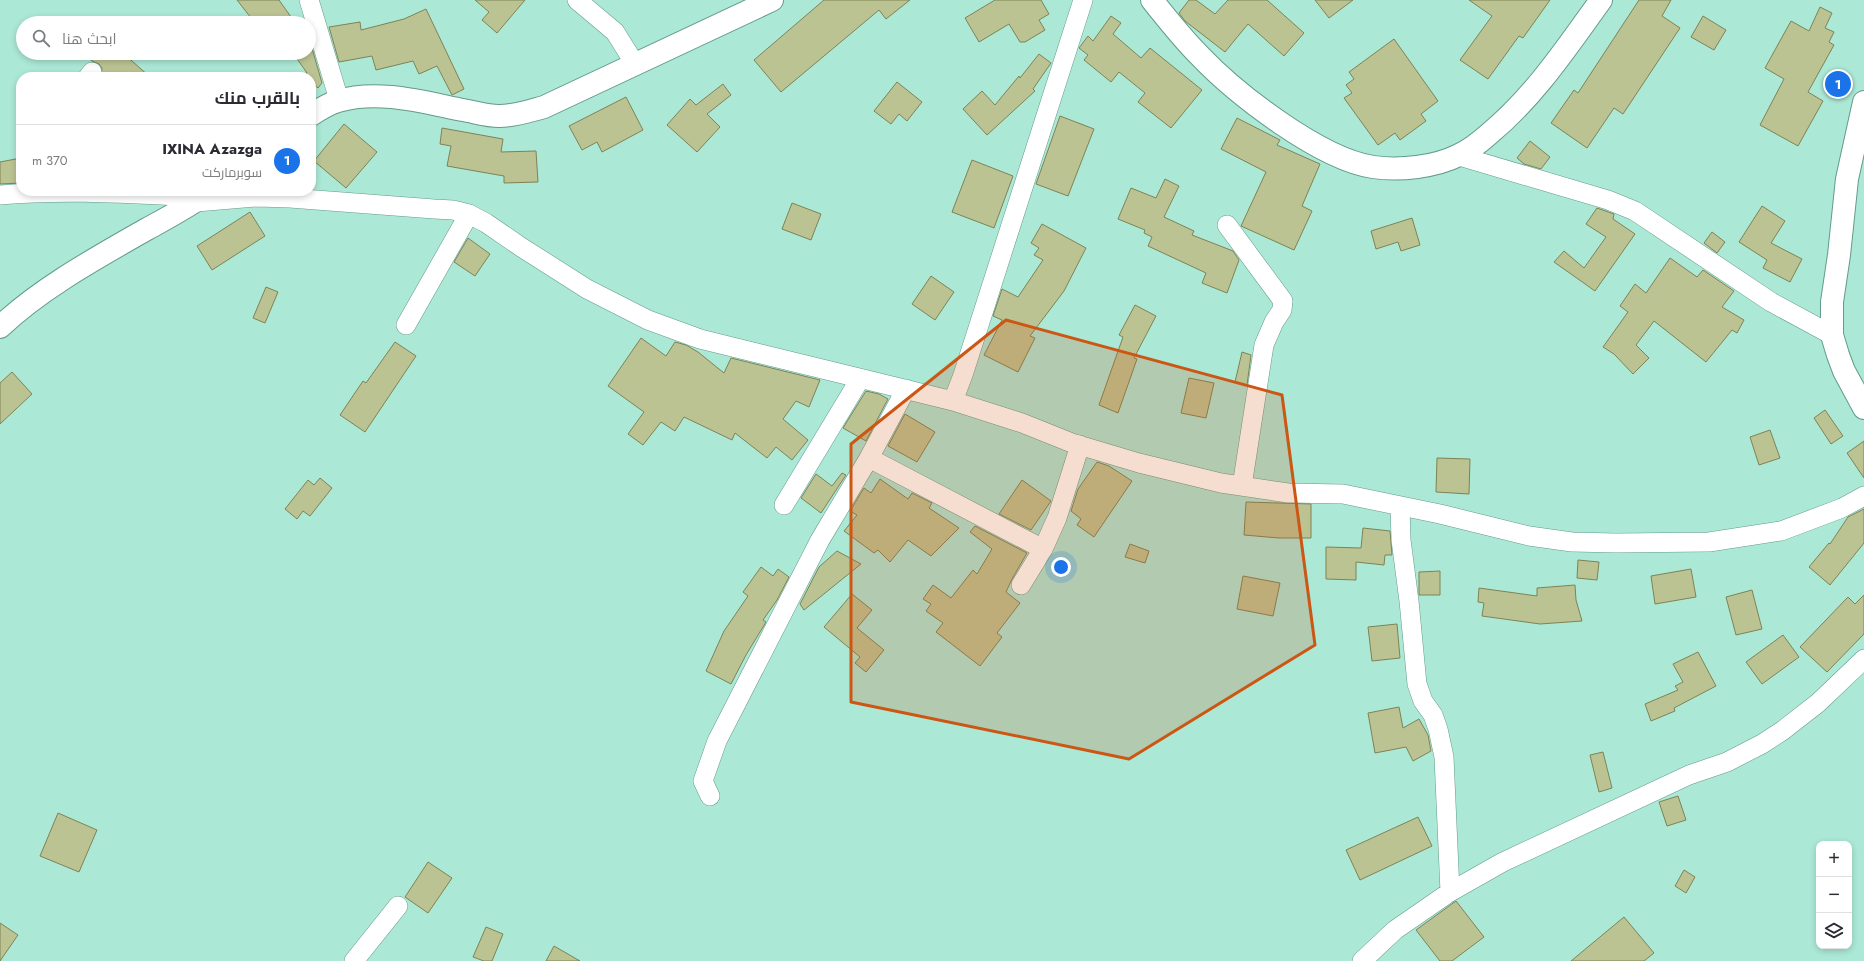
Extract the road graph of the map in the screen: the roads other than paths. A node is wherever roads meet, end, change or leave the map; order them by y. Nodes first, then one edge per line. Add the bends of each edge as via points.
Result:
1 (309, 0) edge
2 (578, 0) edge
3 (772, 0) edge
4 (1083, 0) edge
5 (1152, 0) edge
6 (1601, 0) edge
7 (314, 16) edge
8 (316, 23) edge
9 (635, 64) junction
10 (339, 100) junction
11 (1864, 102) edge
12 (316, 112) edge
13 (1459, 156) junction
14 (16, 194) edge
15 (0, 195) edge
16 (182, 196) edge
17 (202, 197) edge
18 (469, 214) junction
19 (1227, 225) dead end
20 (406, 325) dead end
21 (0, 327) edge
22 (1832, 335) junction
23 (860, 379) junction
24 (906, 389) junction
25 (953, 401) junction
26 (1864, 408) edge
27 (1080, 445) junction
28 (869, 458) junction
29 (1242, 486) junction
30 (1864, 496) edge
31 (784, 505) dead end
32 (1400, 506) junction
33 (1043, 548) junction
34 (1021, 585) dead end
35 (1864, 659) edge
36 (710, 796) dead end
37 (1450, 892) junction
38 (398, 906) dead end
39 (362, 959) edge
40 (1362, 961) edge

1 - 7 street
2 - 9 street via 615,32
3 - 9 main road
4 - 25 street
5 - 13 main road via 1200,56 1217,71 1283,124 1323,149 1373,167 1420,166
6 - 13 main road via 1558,59 1516,109 1481,141
8 - 10 street
9 - 10 main road via 544,107 512,115 489,115 393,98 364,97
10 - 12 main road
11 - 22 main road via 1844,199 1832,302
13 - 22 street via 1608,200 1635,211 1771,302
14 - 15 street
16 - 17 street
17 - 18 street via 341,201 376,206 453,210
17 - 21 main road via 42,292
18 - 20 street
18 - 23 street via 486,222 587,289 648,320 700,339
19 - 29 street via 1283,301 1282,310 1264,344
22 - 26 main road via 1844,371
23 - 24 street
23 - 31 street
24 - 25 street
24 - 28 street
25 - 27 street
27 - 29 street via 1221,483
27 - 33 street via 1057,518
28 - 33 street
28 - 36 street via 820,540 717,741 703,781
29 - 32 street via 1288,493 1343,494
30 - 32 street via 1842,508 1781,531 1709,542 1572,542 1529,536
32 - 37 street via 1400,540 1417,684 1423,701 1433,715 1444,757
33 - 34 street
35 - 37 street via 1818,703 1762,744 1727,762 1689,775 1510,859
37 - 40 street via 1395,930
38 - 39 street

